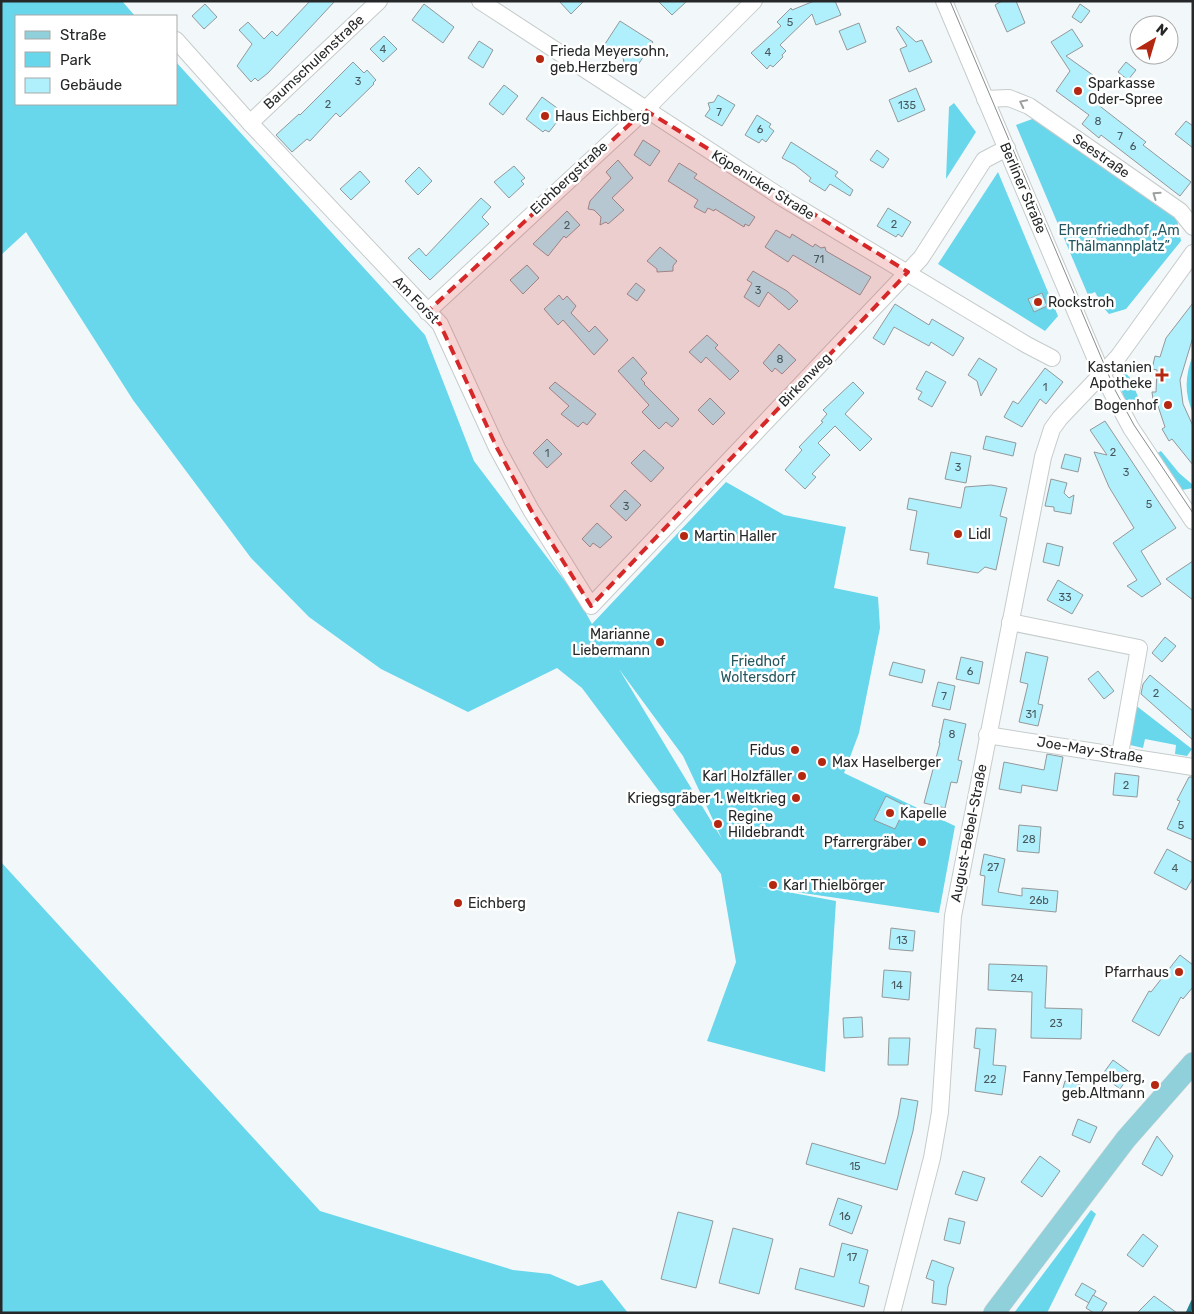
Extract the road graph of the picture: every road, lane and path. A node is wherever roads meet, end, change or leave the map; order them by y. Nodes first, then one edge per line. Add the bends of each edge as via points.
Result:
1 (379, 1) edge
2 (480, 1) edge
3 (754, 1) edge
4 (944, 1) edge
5 (178, 42) edge
6 (993, 98) junction
7 (645, 110) junction
8 (250, 123) junction
9 (1007, 148) junction
10 (1193, 227) edge
11 (1193, 253) edge
12 (908, 272) junction
13 (427, 312) junction
14 (1052, 358) dead end
15 (1102, 374) junction
16 (1188, 503) edge
17 (1193, 521) edge
18 (591, 606) joint
19 (1010, 622) junction
20 (988, 735) junction
21 (1120, 754) junction
22 (1193, 767) edge
23 (1193, 1063) edge
24 (892, 1313) edge
25 (994, 1313) edge

1 - 8 street, Baumschulenstraße
2 - 7 street, Köpenicker Straße
3 - 7 street, Eichbergstraße
4 - 6 street, Berliner Straße
5 - 8 street, Am Forst
6 - 9 street, Berliner Straße
10 -> 6 street, Seestraße via 1180,212 1030,106 1014,99
7 - 12 street, Köpenicker Straße via 784,199
7 - 13 street, Eichbergstraße
8 - 13 street, Am Forst
9 - 12 street, Birkenweg via 984,160 921,258
9 - 15 street, Berliner Straße
11 - 15 street, August-Bebel-Straße
12 - 14 street, Köpenicker Straße
12 - 18 street, Birkenweg
13 - 18 street, Am Forst via 440,324 497,448 530,510
15 - 16 street, Berliner Straße via 1119,408
15 - 19 street, August-Bebel-Straße via 1052,429 1042,458
16 - 17 street, Berliner Straße
19 - 20 street, August-Bebel-Straße
19 - 21 street via 1139,648
20 - 21 street, Joe-May-Straße
20 - 24 street, August-Bebel-Straße via 953,916 938,1122 932,1158
21 - 22 street, Joe-May-Straße
23 - 25 main road via 1126,1139

